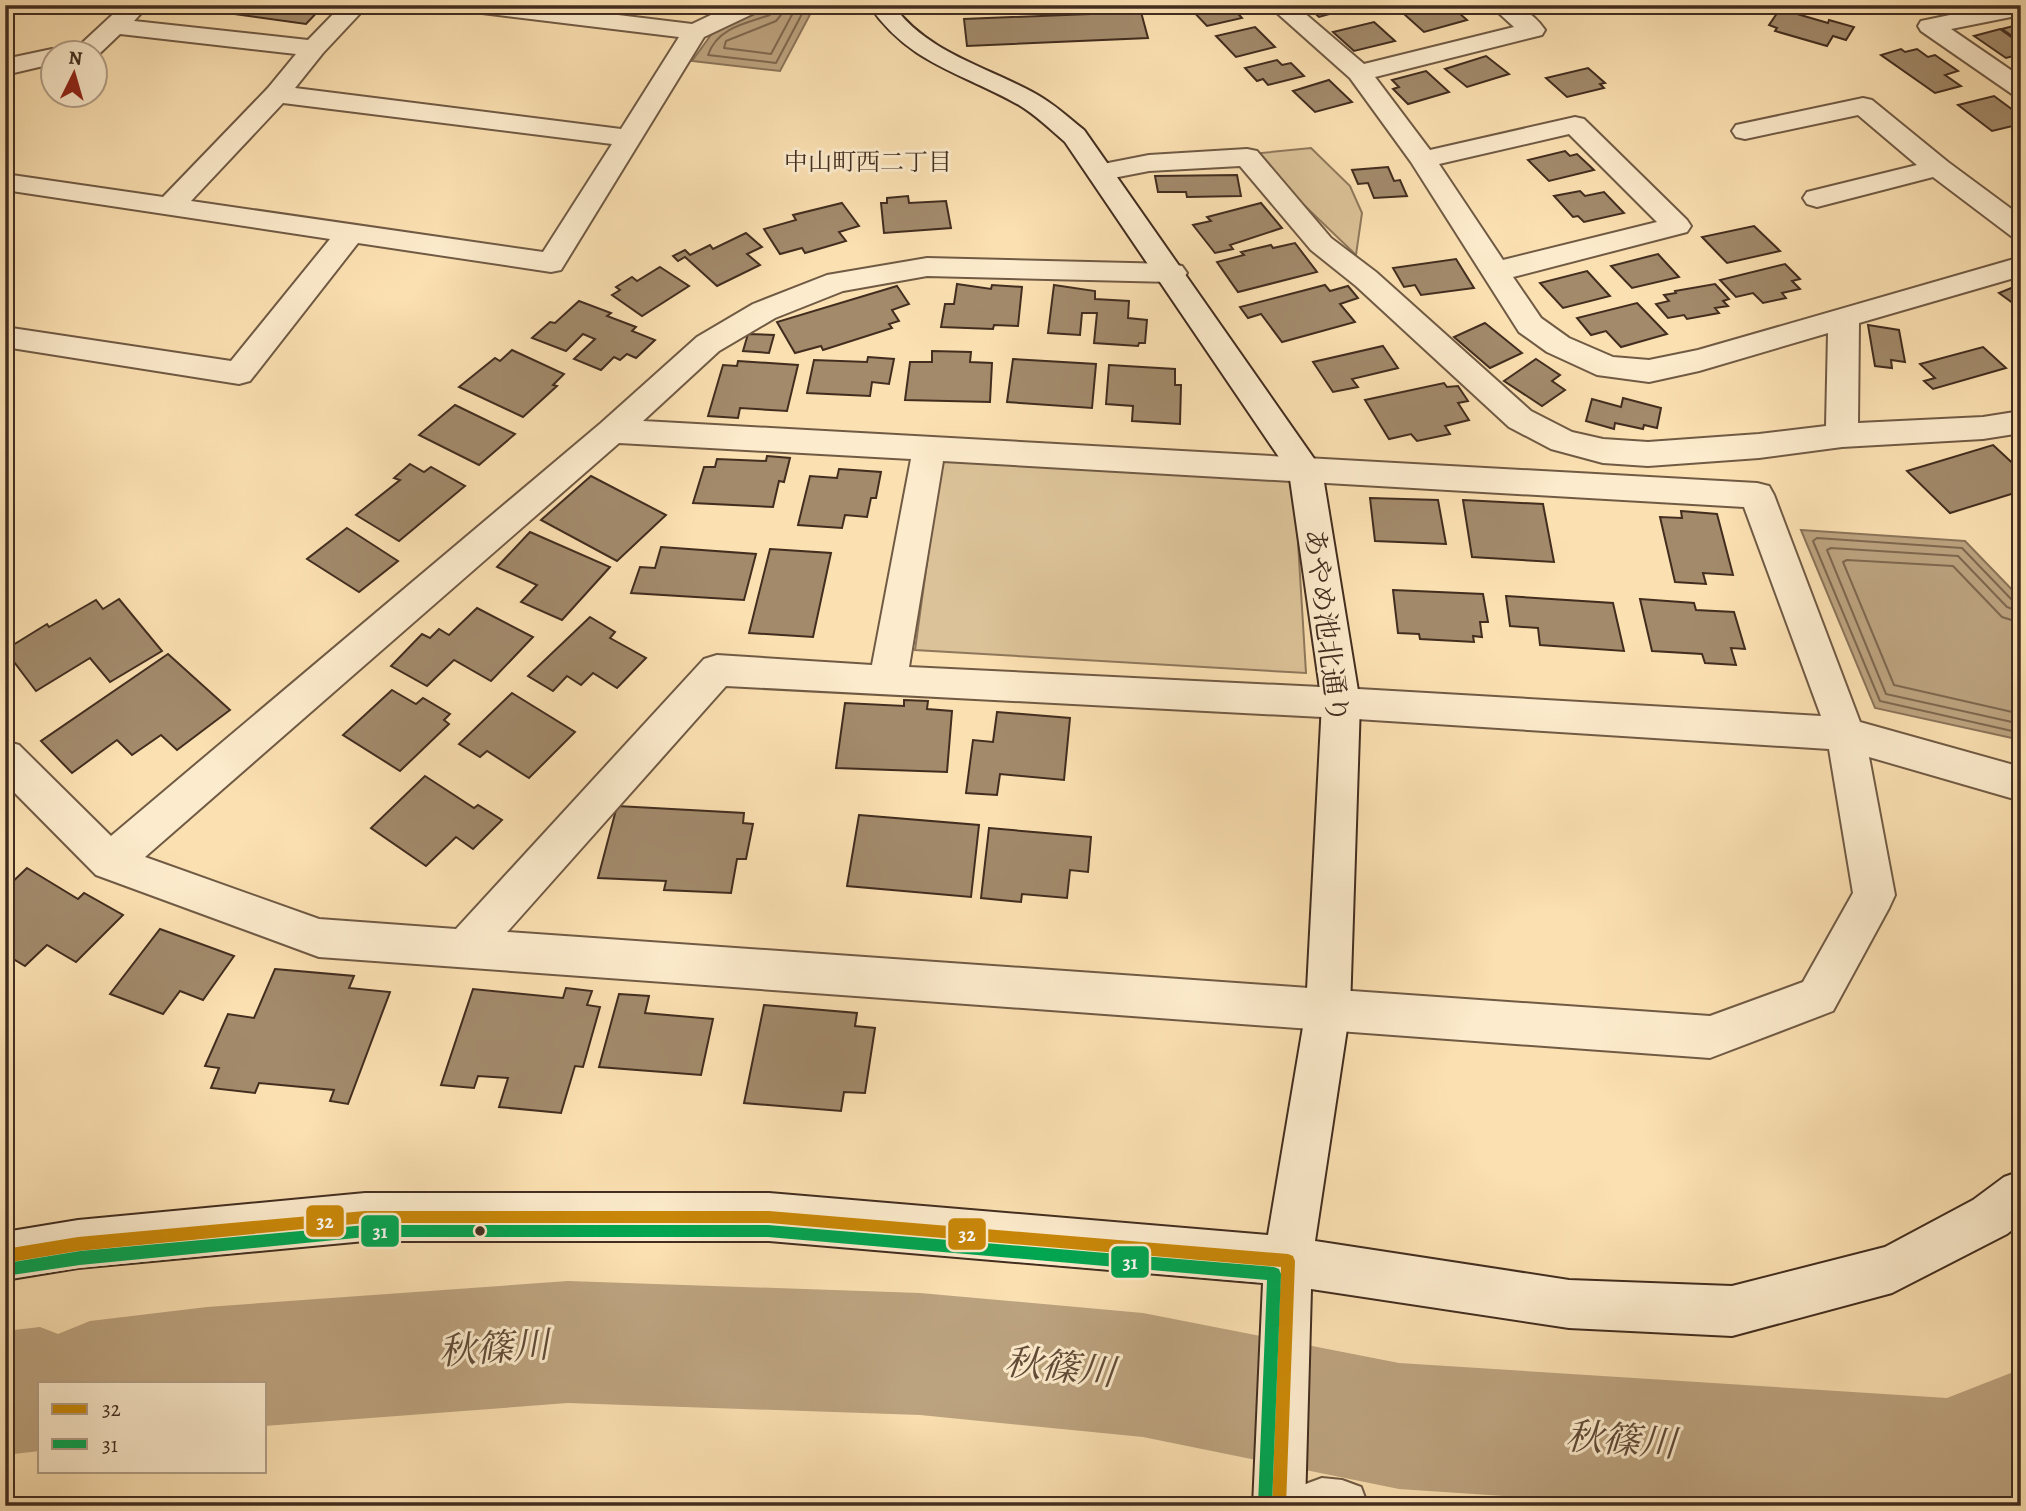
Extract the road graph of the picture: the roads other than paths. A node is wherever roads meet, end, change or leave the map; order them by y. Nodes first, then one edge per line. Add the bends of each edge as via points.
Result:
1 (137, 5) edge
2 (356, 5) edge
3 (474, 5) edge
4 (752, 5) edge
5 (881, 5) edge
6 (1280, 5) edge
7 (1502, 5) edge
8 (2021, 8) edge
9 (114, 26) junction
10 (695, 32) junction
11 (101, 38) edge
12 (314, 48) junction
13 (38, 60) edge
14 (5, 67) edge
15 (1359, 73) junction
16 (2021, 89) edge
17 (277, 94) junction
18 (1745, 131) dead end
19 (629, 138) junction
20 (1423, 160) junction
21 (1938, 168) junction
22 (1113, 170) dead end
23 (5, 182) edge
24 (1817, 198) dead end
25 (170, 206) junction
26 (2021, 230) edge
27 (350, 234) junction
28 (2021, 266) edge
29 (1494, 272) junction
30 (1172, 273) junction
31 (1844, 317) junction
32 (5, 337) edge
33 (2021, 422) edge
34 (612, 431) junction
35 (1842, 435) junction
36 (929, 449) junction
37 (1305, 470) junction
38 (888, 681) junction
39 (1341, 703) junction
40 (1846, 734) junction
41 (5, 757) edge
42 (2021, 784) edge
43 (110, 862) junction
44 (465, 950) junction
45 (1328, 1009) junction
46 (2021, 1194) edge
47 (5, 1256) edge
48 (1288, 1261) junction
49 (1314, 1505) edge

1 - 9 street
2 - 12 street
3 - 10 street
4 - 10 street
5 - 30 street, あやめ池北通り via 920,46 1030,101 1075,136
6 - 15 street
7 - 15 street via 1533,30
8 - 16 street via 1930,26
9 - 11 street
9 - 12 street
10 - 19 street
12 - 17 street
13 - 14 street
15 - 20 street
17 - 19 street
17 - 25 street
18 - 21 street via 1863,106
19 - 27 street via 551,263
20 - 29 street
20 - 29 street via 1575,125 1677,226
21 - 24 street
21 - 26 street
22 - 35 street via 1247,157 1321,244 1520,419 1563,440 1603,451 1648,454
23 - 25 street
25 - 27 street
27 - 32 street via 239,373
28 - 31 street
29 - 31 street via 1530,325 1558,345 1608,368 1649,371
30 - 34 street via 927,267 837,282 764,311 708,344
30 - 37 street, あやめ池北通り
31 - 35 street
33 - 35 street
34 - 36 street
34 - 43 street
36 - 37 street
36 - 38 street
37 - 39 street, あやめ池北通り
37 - 40 street via 1757,495
38 - 39 street
38 - 44 street via 717,670
39 - 40 street
39 - 45 street, あやめ池北通り
40 - 42 street
40 - 45 street via 1874,895 1818,997 1710,1037
41 - 43 street
43 - 44 street via 319,938
44 - 45 street
45 - 48 street, あやめ池北通り
46 - 48 street via 1990,1217 1892,1269 1732,1311 1569,1304
47 - 48 street via 78,1244 365,1217 743,1217
48 - 49 street, あやめ池北通り

